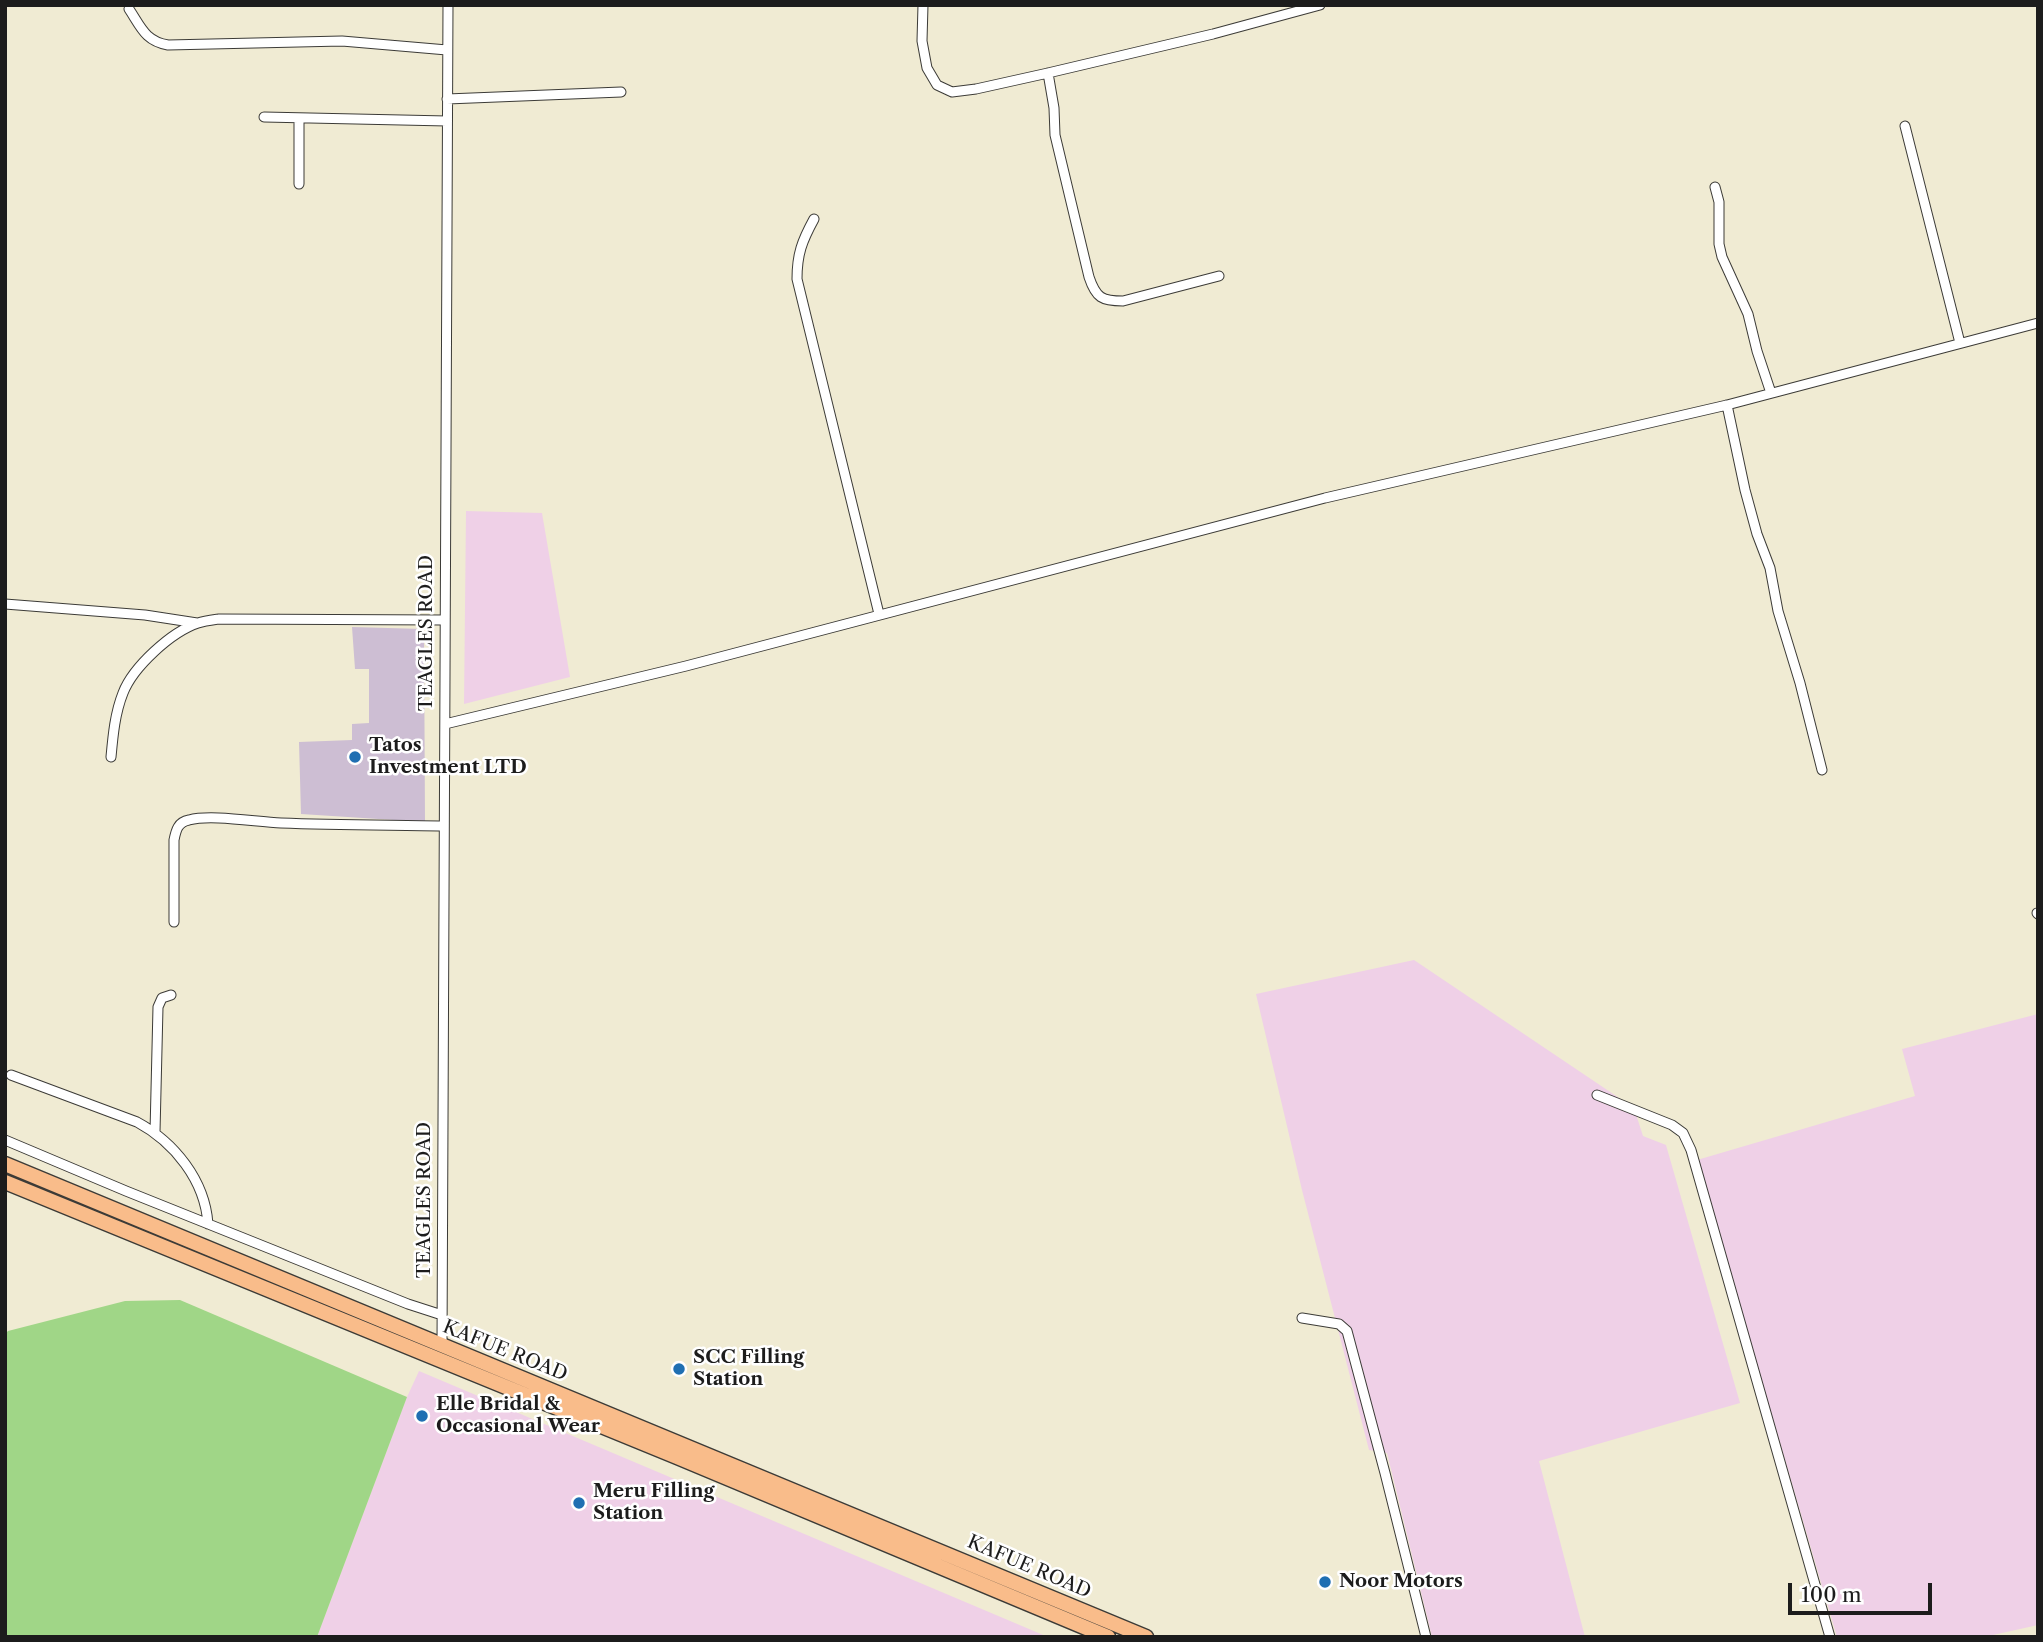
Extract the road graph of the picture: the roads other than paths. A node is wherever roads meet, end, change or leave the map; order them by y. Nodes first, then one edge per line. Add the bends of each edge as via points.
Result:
1 (447, 5) edge
2 (923, 5) edge
3 (1320, 5) edge
4 (1301, 8) edge
5 (129, 9) dead end
6 (447, 50) junction
7 (1048, 73) junction
8 (621, 92) dead end
9 (447, 99) junction
10 (264, 117) dead end
11 (299, 118) junction
12 (447, 121) junction
13 (1905, 126) dead end
14 (299, 184) dead end
15 (1715, 187) dead end
16 (814, 219) dead end
17 (1219, 276) dead end
18 (2038, 323) edge
19 (1960, 343) junction
20 (1771, 393) junction
21 (1727, 405) junction
22 (5, 604) edge
23 (879, 614) junction
24 (445, 620) junction
25 (197, 623) junction
26 (444, 724) junction
27 (111, 757) dead end
28 (1822, 770) dead end
29 (444, 826) junction
30 (174, 922) dead end
31 (171, 995) dead end
32 (11, 1075) dead end
33 (1597, 1095) dead end
34 (155, 1132) junction
35 (5, 1140) edge
36 (5, 1164) edge
37 (5, 1182) edge
38 (208, 1224) junction
39 (442, 1315) junction
40 (1302, 1318) dead end
41 (442, 1345) junction
42 (1108, 1637) edge
43 (1146, 1637) edge
44 (1426, 1637) edge
45 (1830, 1637) edge

1 - 6 street, TEAGLES ROAD
2 - 7 street via 922,41 927,68 937,85 952,92
3 - 4 street
4 - 7 street
5 - 6 street via 147,37 168,45 342,41
6 - 9 street, TEAGLES ROAD
7 - 17 street via 1064,177 1089,277 1100,298 1123,301
8 - 9 street
9 - 12 street, TEAGLES ROAD
10 - 11 street
11 - 12 street
11 - 14 street
12 - 24 street, TEAGLES ROAD
13 - 19 street
15 - 20 street via 1722,257 1748,314
16 - 23 street via 801,244 797,279
18 - 19 street
19 - 20 street
20 - 21 street
21 - 23 street via 1325,498
21 - 28 street via 1745,490
22 - 25 street
23 - 26 street
24 - 25 street via 219,619
24 - 26 street, TEAGLES ROAD
25 - 27 street via 168,639 124,690
26 - 29 street, TEAGLES ROAD
29 - 30 street via 187,820 179,825 174,840
29 - 39 street, TEAGLES ROAD
31 - 34 street via 162,998 158,1007
32 - 34 street
33 - 45 street via 1672,1125 1683,1133 1691,1150
34 - 38 street via 191,1172 204,1199
35 - 38 street
36 - 41 main road, KAFUE ROAD
37 - 42 main road, KAFUE ROAD
38 - 39 street
39 - 41 street, TEAGLES ROAD
40 - 44 street via 1339,1324 1347,1331
41 - 43 main road, KAFUE ROAD

